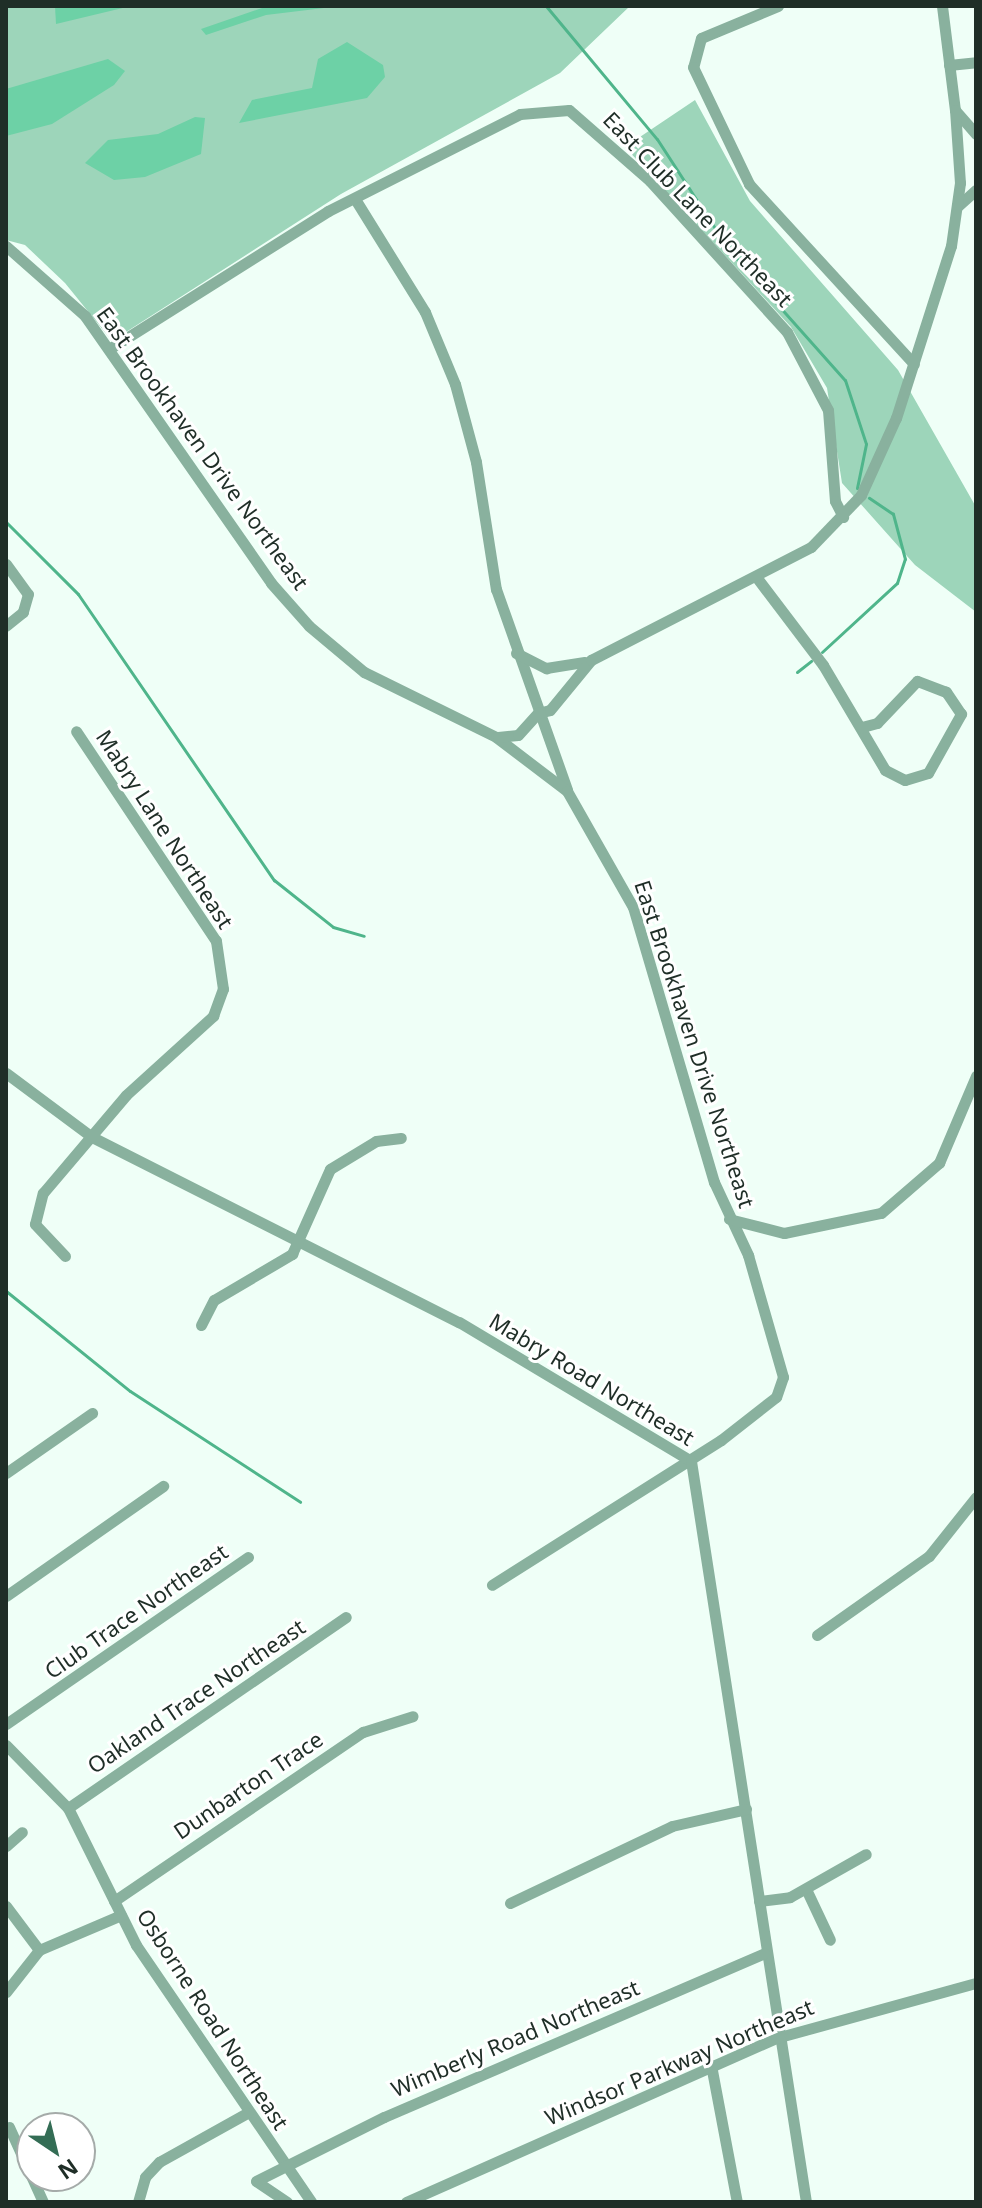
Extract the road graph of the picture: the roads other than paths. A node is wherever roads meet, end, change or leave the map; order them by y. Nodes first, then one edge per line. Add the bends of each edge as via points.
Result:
1 (778, 6) edge
2 (942, 6) edge
3 (976, 62) edge
4 (949, 65) junction
5 (955, 110) junction
6 (976, 134) edge
7 (976, 190) edge
8 (355, 199) junction
9 (958, 206) junction
10 (6, 246) edge
11 (109, 349) junction
12 (914, 364) junction
13 (843, 517) junction
14 (6, 564) edge
15 (757, 578) junction
16 (6, 626) edge
17 (516, 652) junction
18 (591, 660) junction
19 (544, 711) junction
20 (862, 727) junction
21 (76, 731) dead end
22 (496, 737) junction
23 (567, 791) junction
24 (6, 1073) edge
25 (976, 1076) edge
26 (92, 1137) junction
27 (401, 1138) dead end
28 (729, 1219) junction
29 (300, 1241) junction
30 (65, 1256) dead end
31 (201, 1325) dead end
32 (92, 1413) dead end
33 (687, 1463) junction
34 (6, 1473) edge
35 (163, 1486) dead end
36 (976, 1497) edge
37 (972, 1514) edge
38 (248, 1557) dead end
39 (492, 1585) dead end
40 (6, 1596) edge
41 (346, 1617) dead end
42 (817, 1635) dead end
43 (413, 1716) dead end
44 (6, 1724) edge
45 (6, 1745) edge
46 (68, 1808) junction
47 (746, 1809) junction
48 (22, 1832) dead end
49 (6, 1846) edge
50 (866, 1854) dead end
51 (806, 1889) junction
52 (114, 1901) junction
53 (759, 1901) junction
54 (510, 1903) dead end
55 (6, 1906) edge
56 (121, 1915) junction
57 (830, 1940) dead end
58 (39, 1950) junction
59 (764, 1953) junction
60 (976, 1983) edge
61 (6, 1992) edge
62 (776, 2038) junction
63 (711, 2065) junction
64 (247, 2113) junction
65 (9, 2127) dead end
66 (283, 2162) junction
67 (314, 2200) edge
68 (43, 2202) edge
69 (138, 2202) edge
70 (287, 2202) edge
71 (406, 2202) edge
72 (737, 2202) edge
73 (806, 2202) edge

1 - 12 street via 701,38 693,67 749,184
2 - 4 street
3 - 4 street
4 - 5 street
5 - 6 street
5 - 9 street
7 - 9 street
8 - 11 street, East Club Lane Northeast
8 - 13 street, East Club Lane Northeast via 520,114 558,108 580,115 787,332 828,410 835,501
8 - 17 street via 425,312 455,384
9 - 12 street
10 - 11 street, East Brookhaven Drive Northeast via 42,271
11 - 22 street, East Brookhaven Drive Northeast via 271,583 331,649 383,684
12 - 13 street via 870,480
13 - 15 street via 811,547
14 - 16 street via 28,600
15 - 18 street
15 - 20 street
17 - 18 street via 546,668
17 - 19 street
18 - 19 street
19 - 22 street via 518,735
19 - 23 street via 545,730
20 - 20 street via 877,723 917,681 946,692 961,714 933,766 914,780 885,770
21 - 26 street, Mabry Lane Northeast via 204,920 223,961 213,1016
22 - 23 street, East Brookhaven Drive Northeast
23 - 28 street, East Brookhaven Drive Northeast via 633,907
24 - 26 street, Mabry Road Northeast
25 - 28 street via 939,1163 881,1213 784,1233
26 - 29 street, Mabry Road Northeast
26 - 30 street, Mabry Lane Northeast via 28,1215
27 - 29 street via 376,1141 330,1169
28 - 33 street, East Brookhaven Drive Northeast via 779,1345 783,1377 776,1397
29 - 31 street via 284,1263 214,1300
29 - 33 street, Mabry Road Northeast via 459,1322 655,1437
32 - 34 street
33 - 39 street, East Brookhaven Drive Northeast
33 - 47 street, Mabry Road Northeast
35 - 40 street
36 - 37 street
37 - 42 street via 929,1556
38 - 44 street, Club Trace Northeast
41 - 46 street, Oakland Trace Northeast
43 - 52 street, Dunbarton Trace via 363,1732
45 - 46 street, Osborne Road Northeast
46 - 52 street, Osborne Road Northeast
47 - 53 street, Mabry Road Northeast
47 - 54 street via 637,1840
48 - 49 street
50 - 51 street
51 - 53 street
51 - 57 street
52 - 56 street, Osborne Road Northeast
53 - 59 street, Mabry Road Northeast
55 - 58 street
56 - 58 street
56 - 64 street, Osborne Road Northeast
58 - 61 street
59 - 62 street, Mabry Road Northeast
59 - 66 street, Wimberly Road Northeast
60 - 62 street, Windsor Parkway Northeast
62 - 63 street, Windsor Parkway Northeast
62 - 73 street, Mabry Road Northeast
63 - 71 street, Windsor Parkway Northeast
63 - 72 street
64 - 66 street, Osborne Road Northeast
64 - 69 street via 159,2162 145,2177
65 - 68 street
66 - 67 street, Osborne Road Northeast
66 - 70 street, Wimberly Road Northeast via 256,2181

